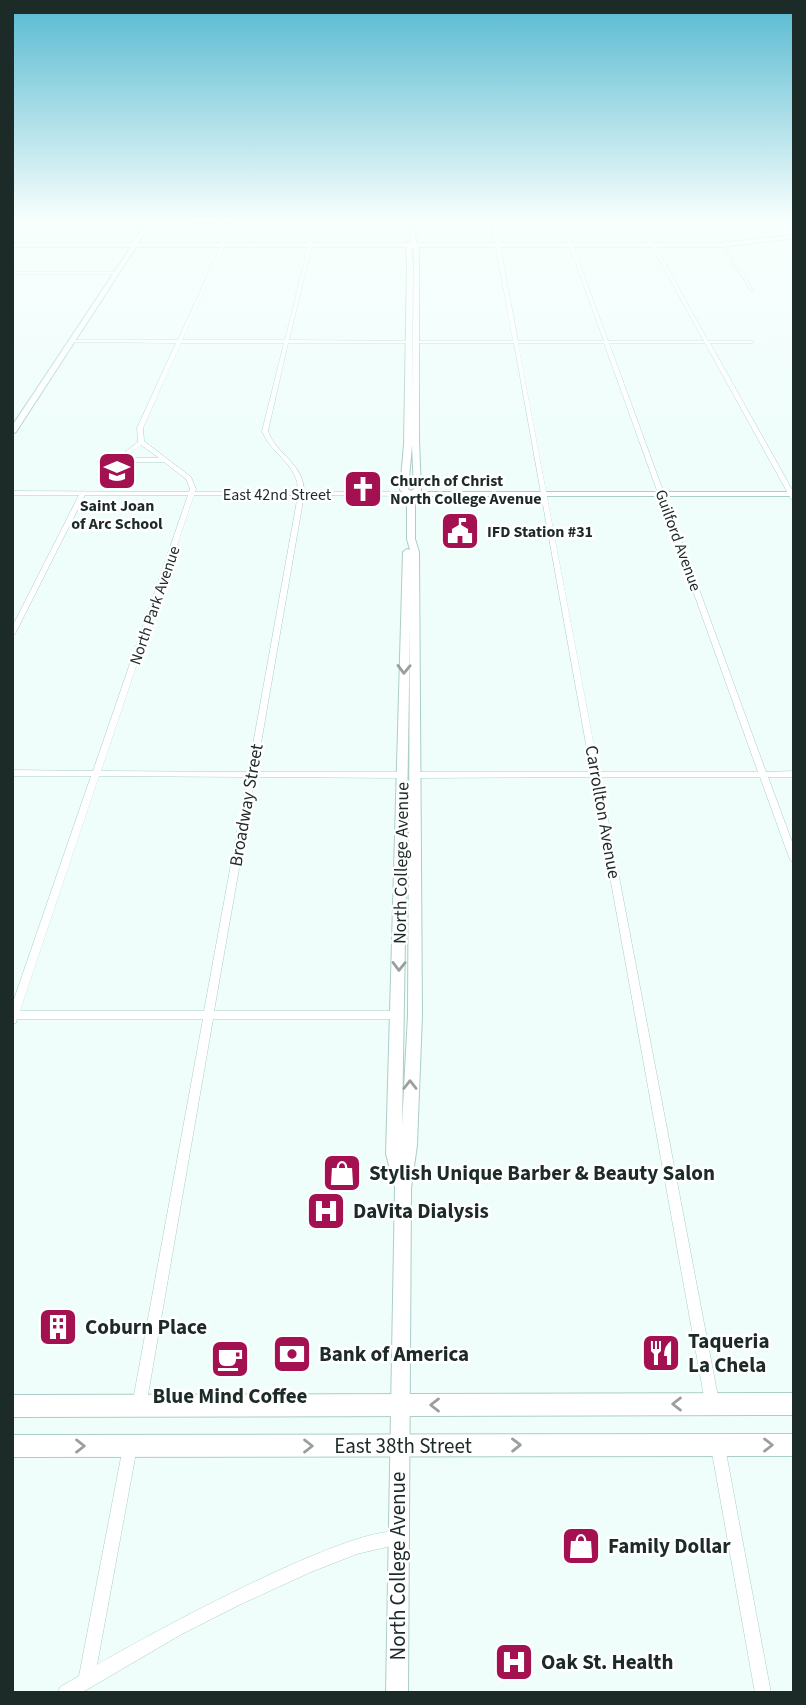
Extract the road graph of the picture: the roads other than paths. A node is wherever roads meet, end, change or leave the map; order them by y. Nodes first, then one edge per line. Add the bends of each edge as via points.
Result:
1 (99, 300) edge
2 (198, 300) edge
3 (296, 300) edge
4 (414, 300) edge
5 (507, 300) edge
6 (591, 300) edge
7 (683, 300) edge
8 (72, 341) junction
9 (179, 341) junction
10 (286, 341) junction
11 (706, 341) junction
12 (413, 342) junction
13 (515, 342) junction
14 (607, 342) junction
15 (752, 342) dead end
16 (16, 420) edge
17 (12, 432) edge
18 (141, 442) junction
19 (165, 460) junction
20 (12, 493) edge
21 (83, 494) junction
22 (192, 494) junction
23 (301, 494) junction
24 (411, 494) junction
25 (545, 494) junction
26 (663, 494) junction
27 (793, 496) edge
28 (12, 634) edge
29 (12, 773) edge
30 (97, 774) junction
31 (251, 774) junction
32 (596, 774) junction
33 (763, 774) junction
34 (794, 774) edge
35 (409, 775) junction
36 (794, 860) edge
37 (398, 1015) junction
38 (207, 1016) junction
39 (13, 1017) edge
40 (403, 1188) junction
41 (713, 1404) junction
42 (794, 1404) edge
43 (400, 1405) junction
44 (12, 1406) edge
45 (139, 1406) junction
46 (718, 1445) junction
47 (794, 1445) edge
48 (12, 1446) edge
49 (130, 1446) junction
50 (399, 1446) junction
51 (398, 1538) junction
52 (86, 1680) junction
53 (66, 1693) edge
54 (397, 1693) edge
55 (763, 1693) edge

1 - 8 main road
2 - 9 street
3 - 10 street, Broadway Street
4 - 12 main road, North College Avenue
5 - 13 street, Carrollton Avenue
6 - 14 street, Guilford Avenue
7 - 11 street
8 - 9 street
8 - 16 main road
9 - 10 street
9 - 18 street via 140,428
10 - 12 street
10 - 23 street, Broadway Street via 265,434 298,472
11 - 14 street
11 - 15 street
11 - 27 street
12 - 13 street
12 - 24 main road, North College Avenue via 418,490
12 - 24 main road, North College Avenue via 404,490
13 - 14 street
13 - 25 street, Carrollton Avenue
14 - 26 street, Guilford Avenue
16 - 17 main road
18 - 19 street
18 - 19 street via 118,460
19 - 22 street via 191,480
20 - 21 street, East 42nd Street
21 - 22 street, East 42nd Street
21 - 28 street
22 - 23 street, East 42nd Street
22 - 30 street, North Park Avenue
23 - 24 street, East 42nd Street
23 - 31 street, Broadway Street
24 - 25 main road, East 42nd Street
24 - 35 main road, North College Avenue via 407,552
25 - 26 main road, East 42nd Street
25 - 32 street, Carrollton Avenue
26 - 27 main road, East 42nd Street
26 - 33 street, Guilford Avenue
29 - 30 street
30 - 31 street
30 - 39 street, North Park Avenue
31 - 35 street
31 - 38 street, Broadway Street
32 - 33 street
32 - 35 street
32 - 41 street, Carrollton Avenue
33 - 34 street
33 - 36 street, Guilford Avenue
35 -> 37 main road, North College Avenue
40 -> 35 main road, North College Avenue via 410,1153 415,1015
37 - 38 street
37 - 40 main road, North College Avenue via 394,1154
38 - 39 street
38 - 45 street, Broadway Street
40 - 43 main road, North College Avenue
41 - 42 main road
41 -> 43 main road
43 - 45 main road
43 - 50 main road, North College Avenue
44 - 45 main road
46 -> 47 main road, East 38th Street
50 -> 46 main road, East 38th Street
46 - 55 street
48 -> 49 main road, East 38th Street
49 -> 50 main road, East 38th Street
49 - 52 street
50 - 51 main road, North College Avenue
51 - 52 street via 370,1542 276,1580 191,1620
51 - 54 main road, North College Avenue
52 - 53 street

